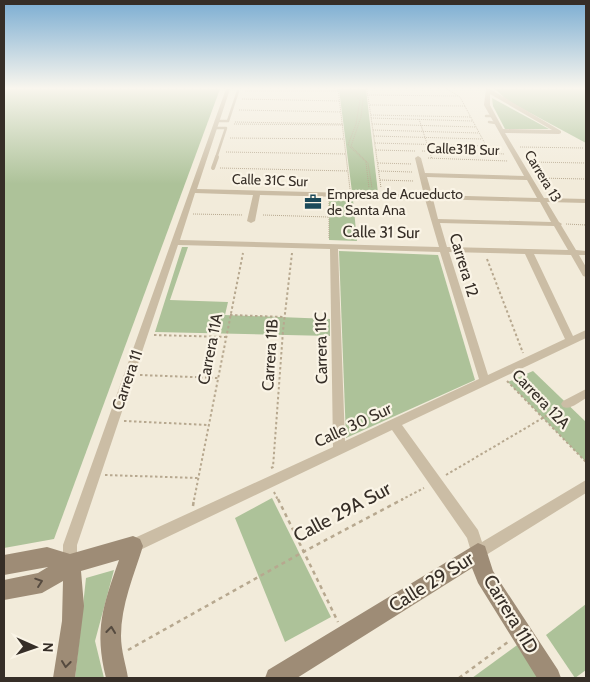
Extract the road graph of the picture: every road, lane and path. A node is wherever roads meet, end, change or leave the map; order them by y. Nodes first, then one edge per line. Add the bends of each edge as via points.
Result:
1 (472, 120) edge
2 (216, 121) joint
3 (228, 121) edge
4 (342, 121) edge
5 (357, 121) edge
6 (360, 121) edge
7 (371, 121) edge
8 (419, 121) edge
9 (492, 121) edge
10 (540, 121) edge
11 (235, 123) dead end
12 (372, 124) junction
13 (342, 125) junction
14 (420, 125) junction
15 (476, 127) junction
16 (214, 128) junction
17 (373, 130) junction
18 (422, 131) junction
19 (501, 131) junction
20 (479, 132) junction
21 (374, 136) junction
22 (424, 137) junction
23 (482, 139) junction
24 (344, 140) junction
25 (375, 143) junction
26 (427, 144) junction
27 (228, 145) dead end
28 (486, 146) junction
29 (518, 147) dead end
30 (584, 148) dead end
31 (376, 150) junction
32 (226, 152) dead end
33 (429, 152) junction
34 (490, 153) junction
35 (346, 154) junction
36 (432, 159) junction
37 (415, 161) junction
38 (527, 162) dead end
39 (378, 163) junction
40 (586, 163) edge
41 (213, 168) joint
42 (348, 171) junction
43 (379, 171) junction
44 (418, 176) junction
45 (534, 178) junction
46 (586, 179) edge
47 (380, 180) junction
48 (350, 189) dead end
49 (381, 189) dead end
50 (192, 191) junction
51 (257, 192) junction
52 (428, 197) junction
53 (329, 198) dead end
54 (544, 200) junction
55 (586, 201) edge
56 (251, 221) dead end
57 (435, 222) junction
58 (560, 224) junction
59 (586, 224) edge
60 (174, 242) junction
61 (331, 243) junction
62 (245, 244) junction
63 (292, 245) junction
64 (444, 249) junction
65 (484, 250) junction
66 (528, 251) junction
67 (574, 252) junction
68 (586, 253) edge
69 (586, 274) edge
70 (230, 315) junction
71 (284, 317) junction
72 (149, 334) dead end
73 (586, 334) edge
74 (226, 337) junction
75 (571, 340) junction
76 (527, 361) junction
77 (500, 374) junction
78 (135, 375) dead end
79 (218, 378) junction
80 (485, 381) junction
81 (586, 393) edge
82 (567, 404) joint
83 (542, 417) junction
84 (120, 420) dead end
85 (394, 423) junction
86 (209, 424) junction
87 (339, 449) junction
88 (586, 462) edge
89 (273, 467) dead end
90 (101, 475) dead end
91 (198, 478) junction
92 (269, 482) junction
93 (436, 482) junction
94 (586, 486) edge
95 (192, 510) dead end
96 (133, 546) junction
97 (303, 552) junction
98 (478, 553) junction
99 (70, 564) junction
100 (4, 565) edge
101 (4, 590) edge
102 (520, 634) junction
103 (345, 636) junction
104 (115, 668) edge
105 (64, 678) edge
106 (276, 678) edge
107 (459, 678) edge
108 (550, 678) edge

1 - 15 path
2 - 3 lane
2 - 16 street, Carrera 11
4 - 13 path
5 - 6 path via 348,145 366,162 369,188 372,188 368,162 351,146
7 - 12 path
8 - 14 path
9 - 19 street, Carrera 13
10 - 19 street via 559,132
11 - 13 path
12 - 14 path
12 - 17 path
13 - 24 path
14 - 15 path
14 - 18 path
15 - 20 path
16 - 41 lane via 226,128
16 - 50 street, Carrera 11
17 - 18 path
17 - 21 path
18 - 20 path
18 - 22 path
19 - 45 street, Carrera 13
20 - 23 path
21 - 22 path
21 - 25 path
22 - 23 path
22 - 26 path
23 - 28 path
24 - 27 path via 230,138
24 - 35 path
25 - 26 path
25 - 31 path
26 - 28 path
26 - 33 path
28 - 34 path
29 - 30 path
31 - 33 path
31 - 39 path
32 - 35 path
33 - 34 path
33 - 36 path
34 - 36 path, Calle31B Sur via 503,153 508,161
35 - 42 path
36 - 37 path, Calle31B Sur
37 - 39 path, Calle31B Sur
37 - 44 street, Carrera 12
38 - 40 path
39 - 43 path
41 - 42 path
42 - 48 path
43 - 44 path
43 - 47 path
44 - 45 street
44 - 47 path
44 - 52 street, Carrera 12
45 - 46 path
45 - 54 street, Carrera 13
47 - 49 path
50 - 51 street, Calle 31C Sur
50 - 60 street, Carrera 11
51 - 52 street, Calle 31C Sur
51 - 56 street
52 - 54 street, Calle 31C Sur
52 - 57 street, Carrera 12
53 - 61 path
54 - 55 street, Calle 31C Sur
54 - 58 street, Carrera 13
57 - 58 street
57 - 64 street, Carrera 12
58 - 59 path
58 - 67 street, Carrera 13
60 - 62 street, Calle 31 Sur
60 - 99 street, Carrera 11 via 70,545
61 - 63 street, Calle 31 Sur
61 - 64 street, Calle 31 Sur
61 - 87 street, Carrera 11C
62 - 63 street, Calle 31 Sur
62 - 70 path, Carrera 11A
63 - 71 path, Carrera 11B
64 - 65 street, Calle 31 Sur
64 - 80 street, Carrera 12
65 - 66 street, Calle 31 Sur
65 - 76 path, Carrera 12A
66 - 67 street, Calle 31 Sur
66 - 75 street
67 - 68 street, Calle 31 Sur
67 - 69 street, Carrera 13
70 - 71 path
70 - 74 path, Carrera 11A
71 - 89 path, Carrera 11B
72 - 74 path
73 - 75 street, Calle 30 Sur
74 - 79 path, Carrera 11A
75 - 76 street, Calle 30 Sur
76 - 77 street, Calle 30 Sur
77 - 80 street, Calle 30 Sur
77 - 83 path, Carrera 12A
78 - 79 path
79 - 86 path, Carrera 11A
80 - 85 street, Calle 30 Sur
81 - 82 street
82 - 83 path, Calle 29A Sur
83 - 88 path, Carrera 12A
83 - 93 path, Calle 29A Sur
84 - 86 path
85 - 87 street, Calle 30 Sur
85 - 93 street, Carrera 11D
86 - 91 path, Carrera 11A
87 - 92 street, Calle 30 Sur
90 - 91 path
91 - 95 path, Carrera 11A
92 - 96 street, Calle 30 Sur
92 - 97 path
93 - 97 path, Calle 29A Sur
93 - 98 street, Carrera 11D via 473,535
94 - 98 street, Calle 29 Sur
96 - 99 street
104 -> 96 street via 110,635
97 - 103 path
97 - 104 path, Calle 29A Sur
98 - 102 street, Carrera 11D via 485,576
98 - 103 street, Calle 29 Sur
99 - 100 street via 47,557
101 -> 99 street via 42,583
99 -> 105 street, Carrera 11 via 74,576 73,596
102 - 107 path
102 - 108 street, Carrera 11D
103 - 106 street, Calle 29 Sur

